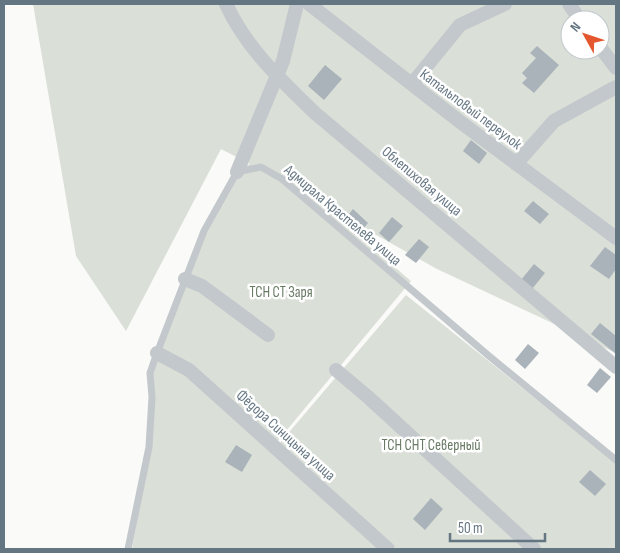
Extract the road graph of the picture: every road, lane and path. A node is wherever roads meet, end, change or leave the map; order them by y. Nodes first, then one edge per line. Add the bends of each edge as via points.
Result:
1 (226, 4) edge
2 (297, 4) edge
3 (308, 4) edge
4 (505, 4) edge
5 (277, 77) junction
6 (412, 84) junction
7 (616, 87) edge
8 (516, 164) junction
9 (237, 172) junction
10 (616, 238) edge
11 (185, 279) junction
12 (268, 335) dead end
13 (157, 353) junction
14 (616, 367) edge
15 (336, 370) dead end
16 (616, 460) edge
17 (128, 549) edge
18 (388, 549) edge
19 (534, 549) edge

1 - 5 street, Облепиховая улица via 234,22
2 - 5 street
3 - 6 street, Катальповый переулок
4 - 6 street via 460,25
5 - 9 street
5 - 14 street, Облепиховая улица via 315,113
6 - 8 street, Катальповый переулок
7 - 8 street via 554,121
8 - 10 street, Катальповый переулок
9 - 11 lane via 204,231
9 - 16 lane, Адмирала Крастелева улица via 261,167 282,179
11 - 12 street via 202,286
11 - 13 lane
13 - 17 lane via 150,373 149,447
13 - 18 street, Фёдора Синицына улица via 189,370
15 - 19 street

